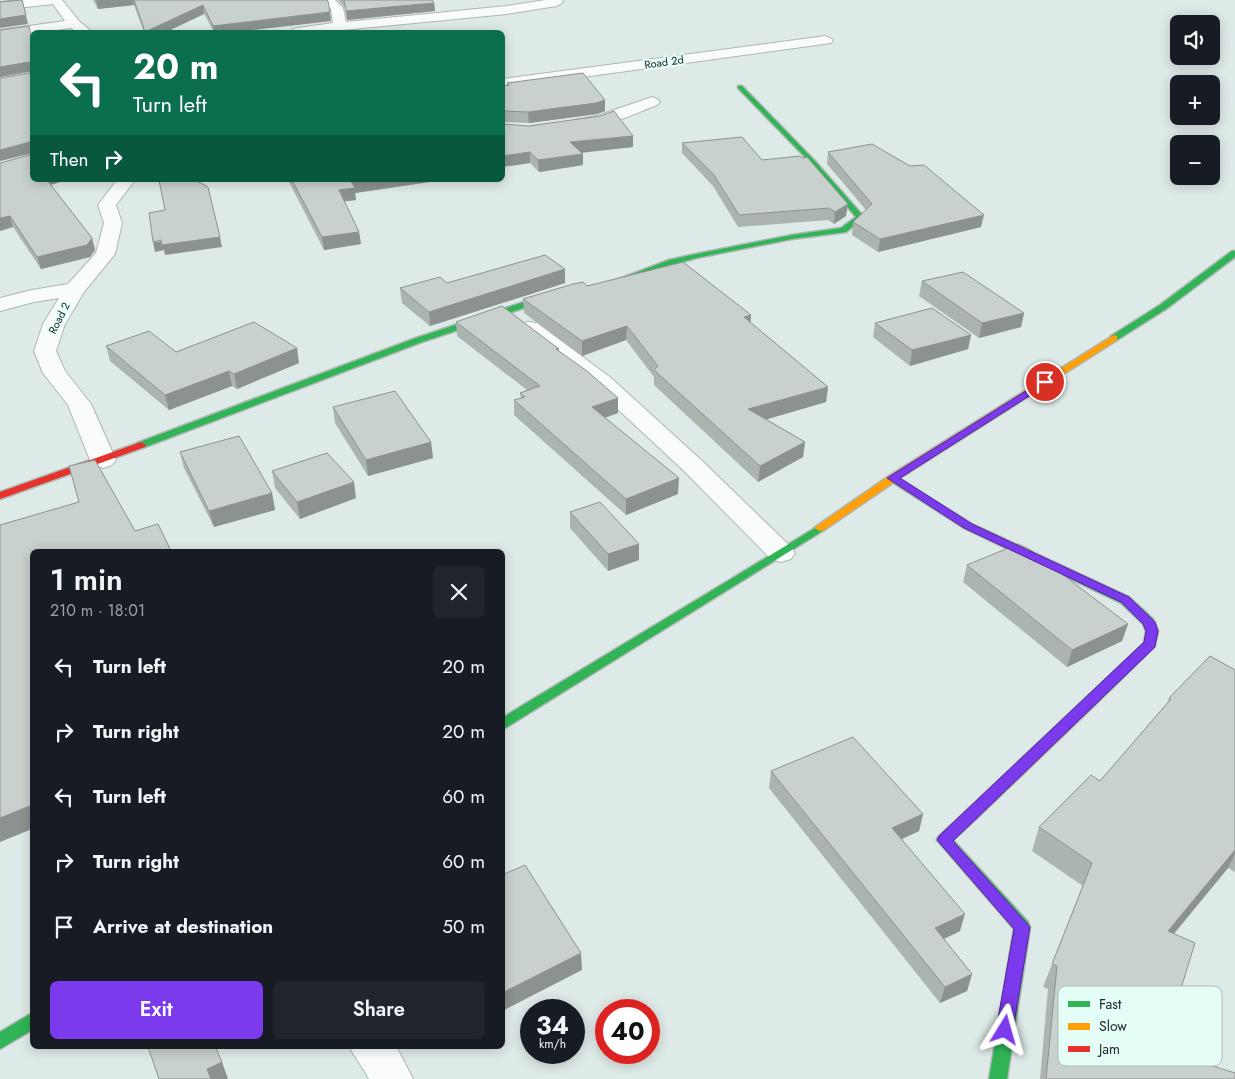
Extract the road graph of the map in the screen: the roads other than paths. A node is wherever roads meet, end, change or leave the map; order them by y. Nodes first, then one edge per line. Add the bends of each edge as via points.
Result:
1 (328, 0) edge
2 (557, 2) dead end
3 (0, 6) edge
4 (340, 26) junction
5 (80, 28) edge
6 (53, 30) edge
7 (312, 30) edge
8 (30, 32) edge
9 (0, 34) edge
10 (826, 40) dead end
11 (505, 84) edge
12 (740, 87) dead end
13 (652, 102) dead end
14 (564, 125) edge
15 (129, 182) edge
16 (1235, 253) edge
17 (609, 284) edge
18 (75, 288) junction
19 (570, 290) edge
20 (0, 305) edge
21 (505, 311) junction
22 (104, 460) junction
23 (892, 478) junction
24 (0, 496) edge
25 (781, 553) junction
26 (505, 723) edge
27 (30, 1022) edge
28 (0, 1041) edge
29 (374, 1049) edge
30 (392, 1079) edge
31 (998, 1079) edge

1 - 4 street via 337,8
2 - 4 street
3 - 5 street via 56,0
4 - 7 street
5 - 6 street
8 - 9 street
10 - 11 street, Road 2d
12 - 17 street via 812,161 860,217 843,230 696,256
13 - 14 street via 600,120
15 - 18 street, Road 2 via 108,205 113,223 104,254
16 - 23 street via 1163,307
18 - 20 street
18 - 22 street, Road 2 via 54,324 45,351 54,373 79,404
19 - 21 street
21 - 22 street via 392,348
21 - 25 street via 603,383 692,464
22 - 24 street
23 - 25 street
23 - 31 street via 968,526 1125,600 1149,622 1152,631 1150,644 944,840 1022,927
25 - 26 street
27 - 28 street
29 - 30 street

